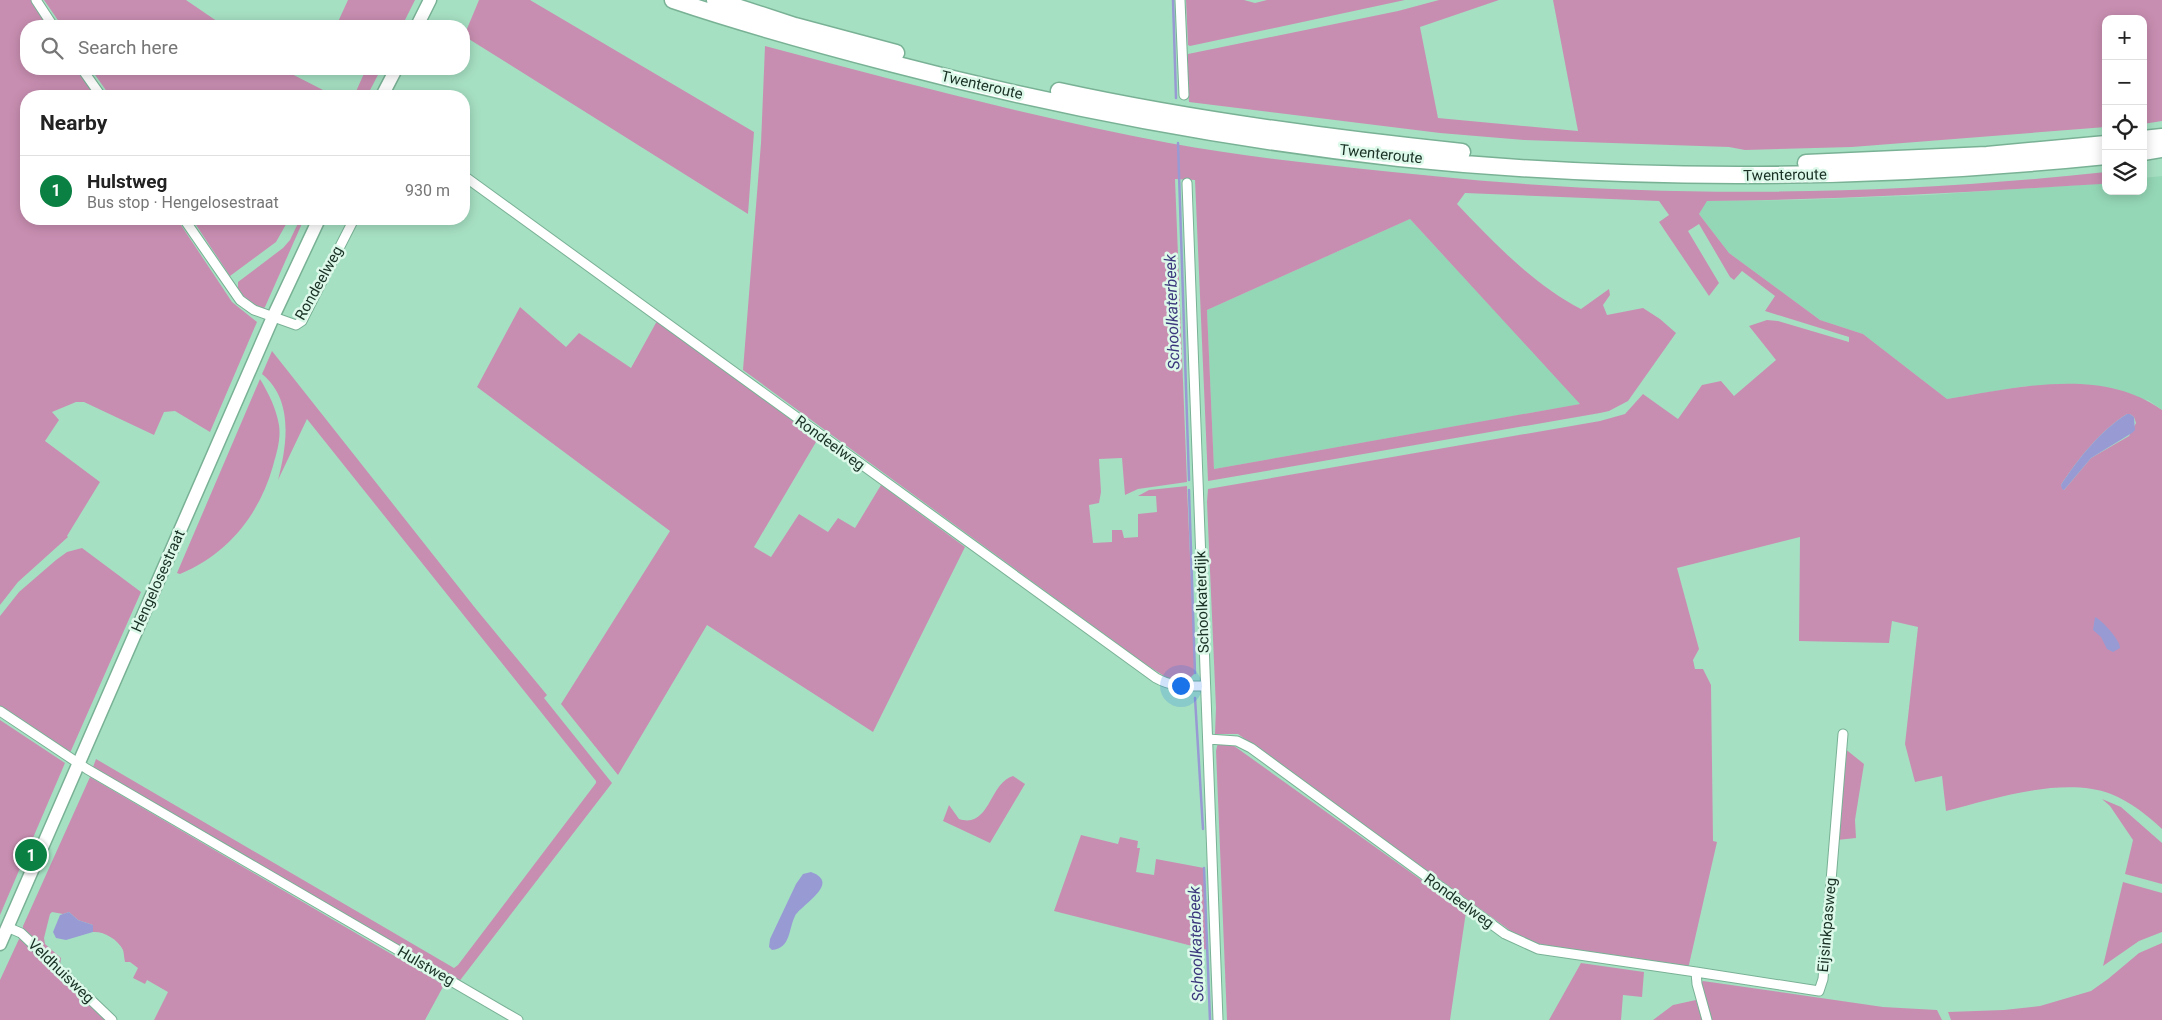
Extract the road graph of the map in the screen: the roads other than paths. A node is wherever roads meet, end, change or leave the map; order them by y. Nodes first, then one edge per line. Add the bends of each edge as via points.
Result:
1 (36, 0) edge
2 (430, 0) edge
3 (673, 0) edge
4 (715, 0) edge
5 (1180, 0) edge
6 (49, 20) edge
7 (420, 20) edge
8 (86, 75) edge
9 (393, 75) edge
10 (97, 90) edge
11 (385, 90) edge
12 (1184, 94) dead end
13 (2162, 137) edge
14 (2147, 139) edge
15 (2102, 144) edge
16 (2162, 149) edge
17 (2147, 151) edge
18 (2102, 156) edge
19 (470, 180) edge
20 (1187, 183) dead end
21 (188, 225) edge
22 (316, 225) edge
23 (351, 225) edge
24 (273, 317) junction
25 (1204, 686) junction
26 (0, 711) edge
27 (1843, 734) dead end
28 (1208, 740) junction
29 (79, 764) junction
30 (7, 927) junction
31 (0, 944) edge
32 (1696, 972) junction
33 (112, 1020) edge
34 (518, 1020) edge
35 (1218, 1020) edge
36 (1708, 1020) edge

1 - 6 street
2 - 7 main road
3 - 18 highway, Twenteroute via 793,38 957,80 1122,116 1243,137 1400,158 1596,172 1739,176 1948,169
4 - 15 highway, Twenteroute via 795,26 958,70 1123,105 1367,142 1486,154 1745,164 1988,155
5 - 12 street
8 - 10 street
9 - 11 main road
13 - 14 highway
16 - 17 highway
19 - 25 street, Rondeelweg via 1156,678 1180,687
20 - 25 street, Schoolkaterdijk
21 - 24 street via 240,300
22 - 24 main road, Hengelosestraat
23 - 24 street, Rondeelweg via 302,321 296,325
24 - 29 main road, Hengelosestraat
25 - 28 street, Schoolkaterdijk
26 - 29 street, Hulstweg
27 - 32 street, Eijsinkpasweg via 1823,979 1819,992
28 - 32 street, Rondeelweg via 1237,741 1251,748 1516,940 1538,949
28 - 35 street, Schoolkaterdijk
29 - 30 main road, Hengelosestraat
29 - 34 street, Hulstweg
30 - 31 main road, Hengelosestraat
30 - 33 street, Veldhuisweg via 21,933
32 - 36 street

